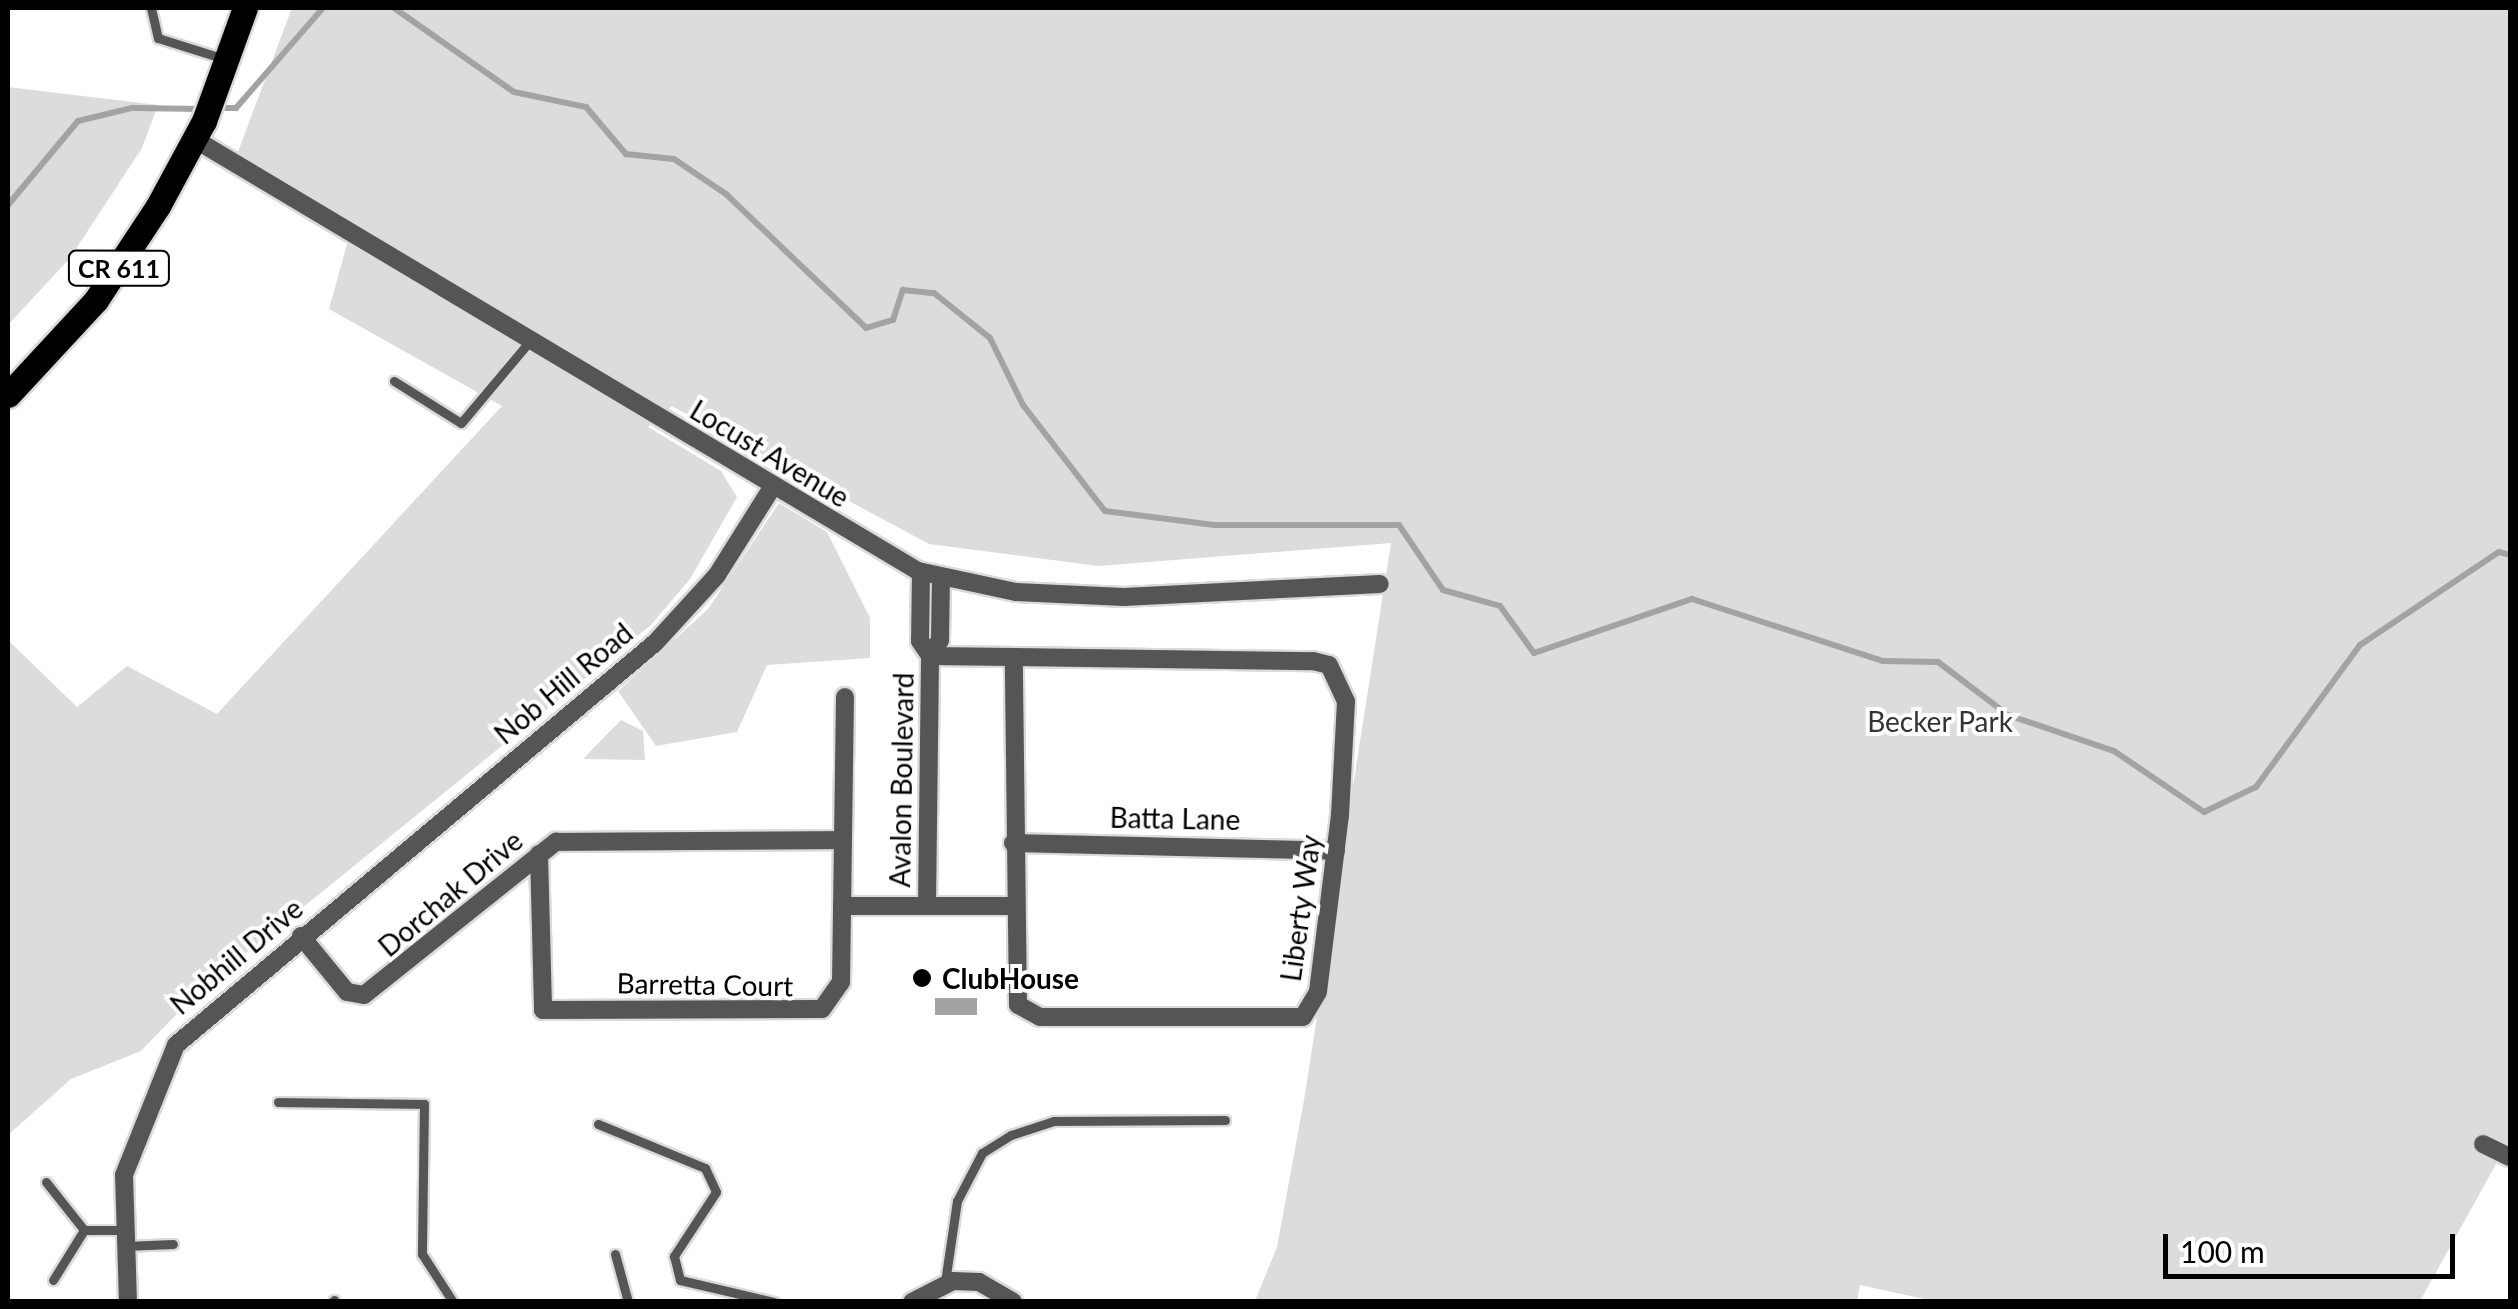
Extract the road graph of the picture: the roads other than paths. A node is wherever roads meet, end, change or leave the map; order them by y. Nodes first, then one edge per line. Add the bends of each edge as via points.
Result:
1 (151, 8) edge
2 (245, 8) edge
3 (227, 60) junction
4 (200, 130) junction
5 (530, 342) junction
6 (394, 380) dead end
7 (8, 395) edge
8 (773, 486) junction
9 (921, 572) junction
10 (941, 577) junction
11 (1380, 584) dead end
12 (930, 656) junction
13 (1014, 657) junction
14 (845, 697) dead end
15 (842, 840) junction
16 (1013, 843) junction
17 (1336, 851) junction
18 (540, 854) junction
19 (354, 892) joint
20 (927, 905) junction
21 (842, 906) junction
22 (1013, 906) junction
23 (301, 936) junction
24 (278, 1102) dead end
25 (1225, 1120) dead end
26 (598, 1124) dead end
27 (2483, 1144) dead end
28 (2510, 1158) edge
29 (46, 1182) dead end
30 (84, 1230) junction
31 (125, 1238) junction
32 (173, 1244) dead end
33 (616, 1254) dead end
34 (53, 1280) dead end
35 (944, 1284) junction
36 (128, 1302) edge
37 (453, 1302) edge
38 (628, 1302) edge
39 (774, 1302) edge
40 (912, 1302) edge
41 (1013, 1302) edge

1 - 3 lane via 158,38
2 - 3 main road, CR 611
3 - 4 main road, CR 611
4 - 5 street, Locust Avenue
4 - 7 main road, CR 611 via 96,300
5 - 6 lane via 461,423
5 - 8 street, Locust Avenue
8 - 9 street, Locust Avenue
8 - 19 street, Nob Hill Road via 716,575 655,643
9 - 10 street, Locust Avenue
9 - 12 street, Avalon Boulevard via 920,641
10 - 11 street, Locust Avenue via 1016,592 1124,596
10 - 12 street, Avalon Boulevard via 940,640
12 - 13 street, Liberty Way
12 - 20 street, Avalon Boulevard
13 - 16 street, Liberty Way
13 - 17 street, Liberty Way via 1329,665 1346,702
14 - 15 street, Barretta Court
15 - 18 street, Dorchak Drive via 575,838
15 - 21 street, Barretta Court
16 - 17 street, Batta Lane
16 - 22 street, Liberty Way
17 - 22 street, Liberty Way via 1318,992 1289,1020 1027,1013 1013,990
18 - 21 street, Barretta Court via 543,1010 822,1009 841,982
18 - 23 street, Dorchak Drive via 364,995 347,992
19 - 23 street, Nobhill Drive
20 - 21 street, Avalon Boulevard
20 - 22 street, Avalon Boulevard
23 - 31 street, Nobhill Drive via 176,1045 134,1132
24 - 37 lane via 424,1104 422,1254
25 - 35 lane via 1054,1121 1010,1135 982,1152 957,1201
26 - 39 lane via 705,1168 716,1192 674,1256 680,1280
27 - 28 street
29 - 30 lane
30 - 31 lane
30 - 34 lane
31 - 32 lane
31 - 36 street, Nobhill Drive
33 - 38 lane
35 - 40 street
35 - 41 street via 979,1282

